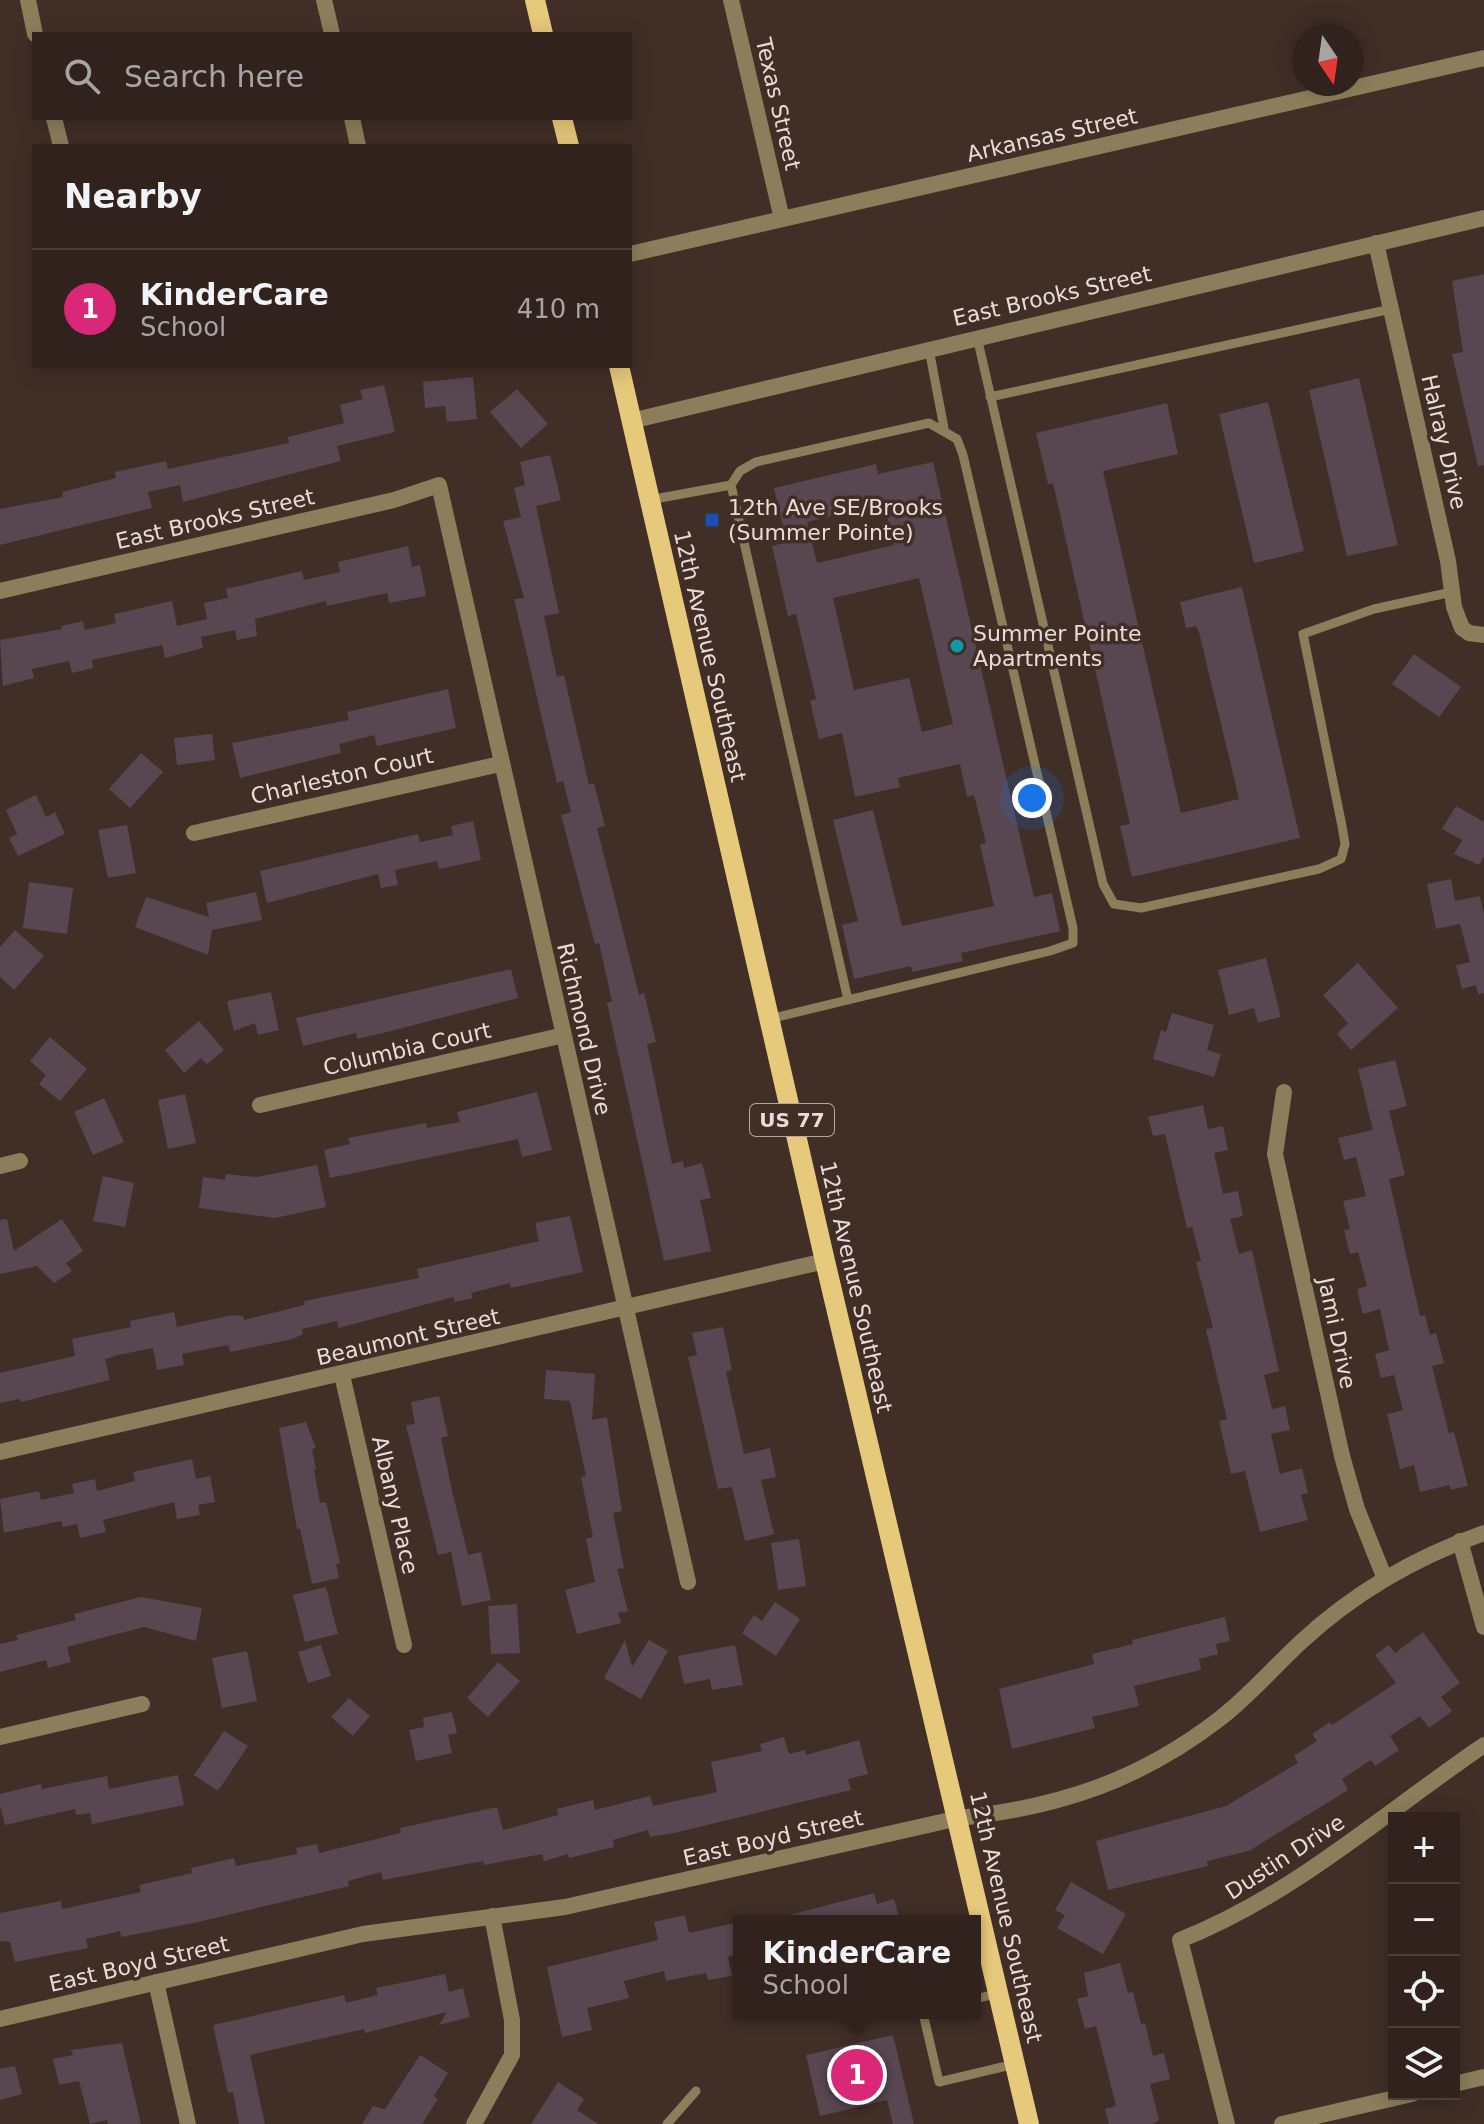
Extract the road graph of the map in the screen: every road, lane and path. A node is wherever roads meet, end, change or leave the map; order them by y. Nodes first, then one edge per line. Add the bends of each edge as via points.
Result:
1 (28, 0) edge
2 (324, 0) edge
3 (535, 0) edge
4 (731, 0) edge
5 (35, 32) edge
6 (332, 32) edge
7 (543, 32) edge
8 (1484, 58) edge
9 (54, 120) edge
10 (352, 120) edge
11 (562, 120) edge
12 (60, 144) edge
13 (358, 144) edge
14 (568, 144) edge
15 (1484, 218) edge
16 (782, 219) junction
17 (1376, 243) junction
18 (632, 254) edge
19 (1391, 309) junction
20 (977, 337) junction
21 (929, 349) junction
22 (619, 368) edge
23 (990, 397) junction
24 (631, 421) junction
25 (944, 428) junction
26 (439, 485) joint
27 (731, 485) junction
28 (649, 500) junction
29 (0, 591) edge
30 (1452, 592) junction
31 (1484, 635) edge
32 (500, 764) junction
33 (194, 833) dead end
34 (848, 1000) junction
35 (769, 1019) junction
36 (564, 1035) junction
37 (1284, 1092) dead end
38 (260, 1105) dead end
39 (20, 1161) dead end
40 (0, 1166) edge
41 (825, 1261) junction
42 (626, 1310) junction
43 (342, 1375) junction
44 (0, 1452) edge
45 (1484, 1533) edge
46 (1460, 1541) junction
47 (1385, 1579) junction
48 (688, 1582) dead end
49 (1484, 1627) edge
50 (404, 1645) dead end
51 (142, 1704) dead end
52 (0, 1737) edge
53 (1484, 1745) edge
54 (959, 1818) junction
55 (492, 1916) junction
56 (156, 1982) junction
57 (999, 1993) junction
58 (981, 1998) edge
59 (0, 2019) edge
60 (924, 2019) edge
61 (1015, 2063) junction
62 (1484, 2077) edge
63 (1460, 2083) edge
64 (696, 2091) dead end
65 (1388, 2100) edge
66 (188, 2124) edge
67 (474, 2124) edge
68 (667, 2124) edge
69 (1029, 2124) edge
70 (1227, 2124) edge
71 (1282, 2124) edge

1 - 5 street
2 - 6 street
3 - 7 main road
4 - 16 street, Texas Street
8 - 16 street, Arkansas Street
9 - 12 street
10 - 13 street
11 - 14 main road
15 - 17 street, East Brooks Street
16 - 18 street, Arkansas Street
17 - 19 street, Halray Drive
17 - 20 street, East Brooks Street
19 - 23 lane
19 - 30 street, Halray Drive
20 - 21 street, East Brooks Street
20 - 23 lane
21 - 24 street, East Brooks Street
21 - 25 lane
22 - 24 main road, 12th Avenue Southeast / US 77
23 - 30 lane via 1103,884 1114,904 1141,908 1319,869 1341,859 1342,826 1303,634 1374,609
24 - 28 main road, 12th Avenue Southeast / US 77
25 - 27 lane via 929,423 756,462 740,471
25 - 34 lane via 957,439 963,455 1073,943
26 - 29 street, East Brooks Street via 394,500
26 - 32 street, Richmond Drive
27 - 28 lane
27 - 34 lane
28 - 35 main road, 12th Avenue Southeast / US 77
30 - 31 street, Halray Drive via 1462,628
32 - 33 street, Charleston Court
32 - 36 street, Richmond Drive
34 - 35 lane
35 - 41 main road, 12th Avenue Southeast / US 77
36 - 38 street, Columbia Court
36 - 42 street, Richmond Drive
37 - 47 street, Jami Drive via 1275,1154 1342,1456
39 - 40 street
41 - 42 street, Beaumont Street
41 - 54 main road, 12th Avenue Southeast / US 77
42 - 43 street, Beaumont Street
42 - 48 street, Richmond Drive
43 - 44 street, Beaumont Street
43 - 50 street, Albany Place
45 - 46 street, East Boyd Street
46 - 47 street, East Boyd Street
46 - 49 street
47 - 54 street, East Boyd Street via 1327,1619 1221,1718 1151,1764 1068,1798
51 - 52 street
53 - 70 street, Dustin Drive via 1300,1879 1248,1910 1180,1940
54 - 55 street, East Boyd Street via 565,1907
54 - 57 main road, 12th Avenue Southeast / US 77
55 - 56 street, East Boyd Street via 363,1934
55 - 67 street via 512,2020 512,2055
56 - 59 street, East Boyd Street
56 - 66 street
57 - 58 lane
57 - 61 main road, 12th Avenue Southeast / US 77
60 - 61 lane via 939,2082
61 - 69 main road, 12th Avenue Southeast / US 77
62 - 63 street
64 - 68 lane
65 - 71 street

